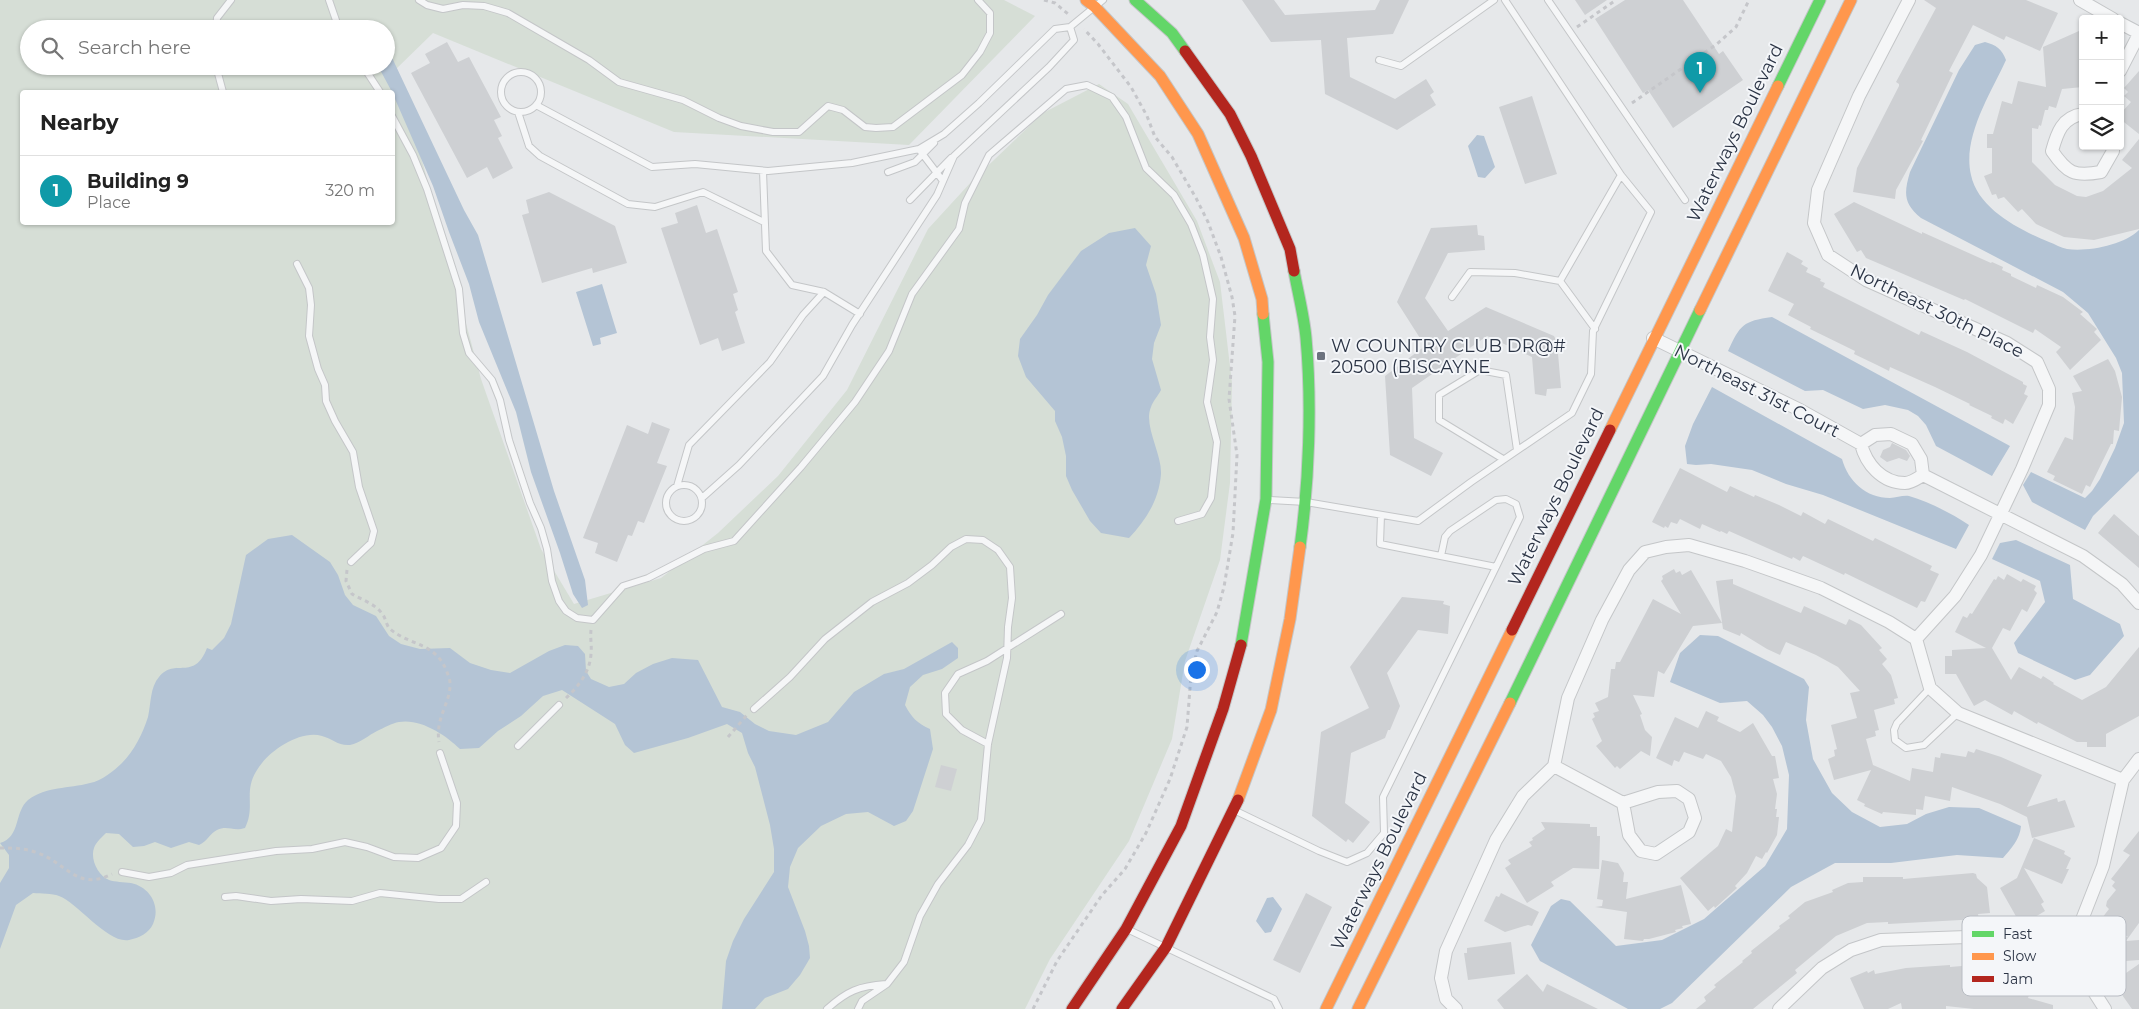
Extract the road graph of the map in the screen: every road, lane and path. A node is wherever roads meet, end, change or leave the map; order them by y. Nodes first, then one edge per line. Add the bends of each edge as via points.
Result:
1 (231, 0) edge
2 (329, 0) edge
3 (419, 0) edge
4 (978, 0) edge
5 (1044, 0) edge
6 (1135, 0) edge
7 (1494, 0) edge
8 (1505, 0) edge
9 (1548, 0) edge
10 (1616, 0) edge
11 (1749, 0) edge
12 (1820, 0) edge
13 (1851, 0) edge
14 (1909, 0) edge
15 (2080, 0) edge
16 (1094, 2) edge
17 (1056, 4) dead end
18 (2106, 15) edge
19 (217, 20) edge
20 (336, 20) edge
21 (2124, 25) edge
22 (1070, 27) junction
23 (1570, 32) junction
24 (2139, 34) edge
25 (1379, 60) dead end
26 (2124, 63) edge
27 (218, 75) edge
28 (369, 75) edge
29 (222, 90) edge
30 (379, 90) edge
31 (536, 105) junction
32 (1623, 109) junction
33 (518, 112) junction
34 (2079, 115) edge
35 (395, 122) edge
36 (2113, 150) edge
37 (921, 151) junction
38 (954, 156) junction
39 (763, 171) junction
40 (888, 172) dead end
41 (937, 173) junction
42 (1621, 175) junction
43 (943, 181) junction
44 (910, 200) dead end
45 (1685, 200) dead end
46 (764, 222) junction
47 (296, 264) dead end
48 (1560, 281) junction
49 (824, 292) junction
50 (1452, 297) dead end
51 (860, 314) junction
52 (1594, 329) junction
53 (1653, 338) junction
54 (1681, 352) junction
55 (1861, 444) junction
56 (1517, 450) junction
57 (1504, 459) junction
58 (1924, 475) junction
59 (677, 486) junction
60 (702, 498) junction
61 (1266, 500) junction
62 (1306, 502) junction
63 (2001, 514) junction
64 (1381, 515) junction
65 (1178, 521) dead end
66 (1441, 556) junction
67 (351, 562) joint
68 (1496, 567) junction
69 (2139, 603) edge
70 (1061, 614) dead end
71 (590, 633) dead end
72 (1916, 638) junction
73 (1008, 647) junction
74 (1930, 688) junction
75 (559, 705) joint
76 (754, 709) joint
77 (1958, 713) junction
78 (728, 737) dead end
79 (988, 744) junction
80 (518, 746) dead end
81 (440, 753) joint
82 (2139, 759) edge
83 (1554, 766) junction
84 (2123, 780) junction
85 (1623, 803) junction
86 (1234, 810) junction
87 (0, 848) edge
88 (122, 872) joint
89 (486, 882) dead end
90 (225, 897) dead end
91 (2083, 916) edge
92 (1126, 929) junction
93 (1962, 937) edge
94 (1166, 948) junction
95 (887, 984) junction
96 (2097, 996) edge
97 (827, 1009) edge
98 (858, 1009) edge
99 (1072, 1009) edge
100 (1122, 1009) edge
101 (1278, 1009) edge
102 (1326, 1009) edge
103 (1358, 1009) edge
104 (1456, 1009) edge
105 (1779, 1009) edge
106 (2105, 1009) edge

1 - 19 lane
2 - 20 lane
3 - 4 lane via 443,9 477,5 508,13 589,60 619,82 683,100 741,126 773,132 800,132 828,106 843,110 865,127 893,127 962,75 980,52 990,33 990,13
5 - 17 path
6 - 62 street via 1172,33 1230,114 1290,249 1306,338
7 - 25 lane via 1401,66
8 - 42 lane
9 - 23 lane
10 - 23 path
11 - 32 path via 1736,28
12 - 53 street, Waterways Boulevard
13 - 54 street
14 - 63 street, Northeast 30th Place via 1859,96 1818,190 1814,223 1828,255 1866,280 2007,343 2036,362 2049,389 2048,405
15 - 18 street
16 - 22 lane
16 - 61 street via 1160,76 1198,134 1244,238 1262,299 1268,362
21 - 24 street
22 - 37 lane via 1055,29 979,103
22 - 38 lane via 1074,40
23 - 32 lane
24 - 26 street
27 - 29 lane
28 - 30 lane
31 - 33 lane
31 - 33 lane via 541,93 537,80 526,73 512,74 503,83 501,96 507,107
31 - 39 lane via 652,167 695,164
32 - 45 lane
33 - 46 lane via 529,146 540,156 628,204 655,208 703,192
34 - 36 street via 2072,116 2058,130 2052,151 2064,168 2081,176 2101,172
35 - 65 lane via 428,189 459,289 463,333 469,353 492,380 500,400 509,440 547,549 552,582 559,601 566,611 578,618 593,620 622,586 648,578 704,549 734,541 860,395 889,351 912,294 959,229 965,203 989,155 1066,89 1087,85 1112,97 1126,117 1146,168 1174,195 1191,224 1203,255 1213,299 1210,337 1213,360 1207,402 1217,442 1211,498 1202,514
37 - 39 lane via 852,163
37 - 40 lane via 915,162
37 - 41 lane
38 - 41 lane
38 - 43 lane
39 - 46 lane
41 - 43 lane
41 - 44 lane
42 - 48 lane
42 - 52 lane via 1651,212
43 - 51 lane
46 - 49 lane via 766,251 792,285
47 - 67 lane via 309,288 309,336 325,385 326,401 353,452 359,487 374,531 371,543
48 - 50 lane via 1515,273 1470,272
48 - 52 lane
49 - 51 lane
49 - 59 lane via 803,315 770,362 689,445
51 - 60 lane via 823,376 739,465
52 - 56 lane via 1591,374 1572,413
53 - 54 street, Northeast 31st Court
53 - 102 street, Waterways Boulevard
54 - 55 street, Northeast 31st Court via 1800,410
54 - 103 street
55 - 58 street, Northeast 31st Court via 1865,458 1876,472 1894,481 1907,483
55 - 58 street, Northeast 31st Court via 1875,435 1891,434 1912,444 1921,459
56 - 57 lane
56 - 57 lane via 1506,375 1480,370 1440,396 1439,420
57 - 64 lane via 1418,521
58 - 63 street
59 - 60 lane via 690,485
59 - 60 lane via 668,494 666,505 676,519 688,521 698,515
61 - 62 lane
61 - 92 street via 1244,634 1223,709 1181,826
62 - 64 lane
62 - 86 street via 1290,618 1271,710
63 - 69 street via 2083,556 2122,584
63 - 72 street via 1955,596
64 - 66 lane via 1380,544
66 - 68 lane
66 - 68 lane via 1450,531 1496,500 1506,499 1516,504 1520,517
67 - 81 path via 346,581 352,594 374,605 389,628 422,644 445,666 450,682 438,721
68 - 86 lane via 1383,797 1384,833 1367,853 1347,862
70 - 73 lane
71 - 75 path via 591,656 586,671 578,687
72 - 74 street
72 - 83 street via 1822,588 1745,561 1689,545 1645,552 1629,570 1602,620 1568,698
73 - 76 lane via 1012,598 1010,567 990,544 966,539 951,547 908,583 872,602 824,638 790,677
73 - 79 lane
73 - 79 lane via 958,674 945,693 946,714 962,730
74 - 77 street
74 - 77 lane via 1897,723 1895,740 1906,748 1924,745
75 - 80 lane
76 - 78 path
77 - 84 street
79 - 95 lane via 980,820 968,845 938,884 920,916 904,962
81 - 88 lane via 457,803 456,826 441,848 418,858 394,858 345,842 187,865 172,873 149,878
82 - 84 street
83 - 85 street
83 - 104 street via 1523,796 1496,840 1446,951 1441,978 1446,999
84 - 91 street via 2102,866
85 - 85 street via 1629,835 1641,851 1656,854 1689,832 1695,818 1689,799 1677,791 1658,792
86 - 94 street
87 - 88 path via 35,852 88,881
89 - 90 lane via 461,898 380,893 352,901 271,901
92 - 94 lane
92 - 99 street
93 - 105 street via 1881,940 1850,950 1822,968
94 - 100 street
94 - 101 lane via 1274,999
95 - 97 lane via 864,985 840,997
95 - 98 lane via 862,1002
96 - 106 street

